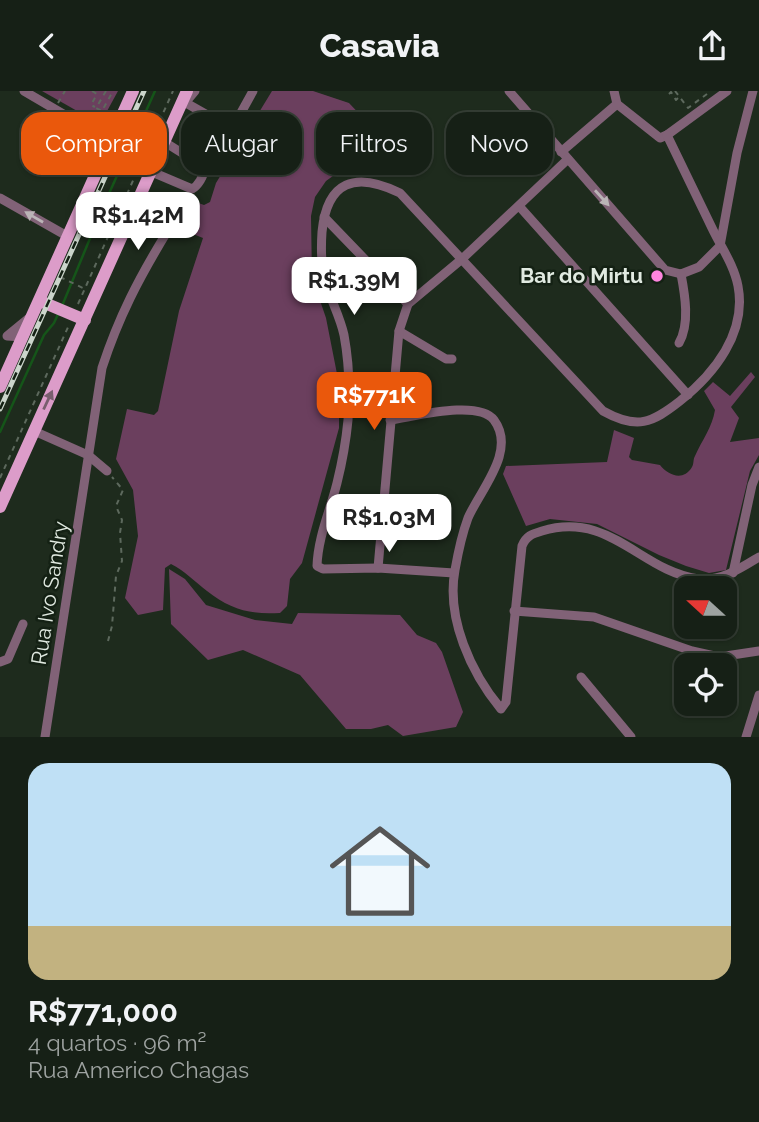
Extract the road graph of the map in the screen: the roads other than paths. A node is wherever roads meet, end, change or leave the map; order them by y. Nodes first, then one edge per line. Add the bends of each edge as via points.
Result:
1 (24, 91) edge
2 (133, 91) edge
3 (195, 91) edge
4 (253, 91) edge
5 (509, 91) edge
6 (614, 91) edge
7 (727, 91) edge
8 (752, 91) edge
9 (184, 100) edge
10 (617, 104) junction
11 (60, 112) edge
12 (124, 112) edge
13 (667, 135) junction
14 (167, 141) edge
15 (167, 144) edge
16 (564, 155) junction
17 (96, 175) edge
18 (150, 175) edge
19 (161, 175) edge
20 (0, 198) edge
21 (519, 206) junction
22 (324, 217) junction
23 (167, 232) dead end
24 (67, 236) junction
25 (720, 246) junction
26 (462, 259) junction
27 (681, 274) junction
28 (43, 302) junction
29 (408, 305) junction
30 (33, 315) junction
31 (79, 318) junction
32 (399, 331) junction
33 (23, 337) junction
34 (4, 338) edge
35 (679, 343) dead end
36 (452, 359) dead end
37 (0, 387) edge
38 (688, 395) junction
39 (390, 420) junction
40 (34, 431) junction
41 (88, 455) junction
42 (759, 467) edge
43 (107, 471) road end
44 (0, 507) edge
45 (759, 557) edge
46 (378, 568) junction
47 (454, 573) junction
48 (733, 573) junction
49 (514, 611) junction
50 (23, 624) dead end
51 (759, 650) edge
52 (3, 662) edge
53 (581, 677) dead end
54 (759, 695) edge
55 (45, 737) edge
56 (631, 737) edge
57 (746, 737) edge

1 - 11 street
2 - 12 main road
3 - 9 street
4 - 9 street via 232,129
5 - 16 street
6 - 10 street
7 - 13 street
8 - 25 street
9 - 14 main road
10 - 13 street via 660,138
10 - 16 street
13 - 25 street
15 - 19 street via 198,163 204,173 192,189
16 - 21 street
16 -> 27 street via 665,270
17 - 24 main road
18 - 31 main road
24 -> 20 street
21 - 26 street
21 - 38 street
22 - 26 street via 334,193 343,186 387,187 414,206
22 - 29 street
22 - 46 street via 322,263 348,363 348,419 337,483 317,548 317,566
23 - 41 street, Rua Ivo Sandry via 134,287 102,367
24 - 28 main road
25 - 27 street via 699,267
25 - 38 street via 738,286 735,330 714,369
26 - 29 street
26 - 38 street via 603,411 618,419 646,422
27 - 35 street via 685,297
28 - 30 main road
28 - 31 main road
29 - 32 street
30 - 33 main road
30 - 34 street
40 -> 31 main road
32 - 36 street
32 - 39 street
33 - 34 street
33 - 37 main road
39 - 46 street
39 - 47 street via 476,411 494,419 500,431 499,457 468,519
40 - 41 street
40 - 44 main road
41 - 43 street
41 - 55 street, Rua Ivo Sandry
42 - 48 street
45 - 48 street
46 - 47 street
47 - 49 street via 460,635 500,709 506,702
48 - 49 street via 699,579 654,561 604,532 548,529 525,538
49 - 51 street via 594,617 719,657
50 - 52 street
53 - 56 street
54 - 57 street

